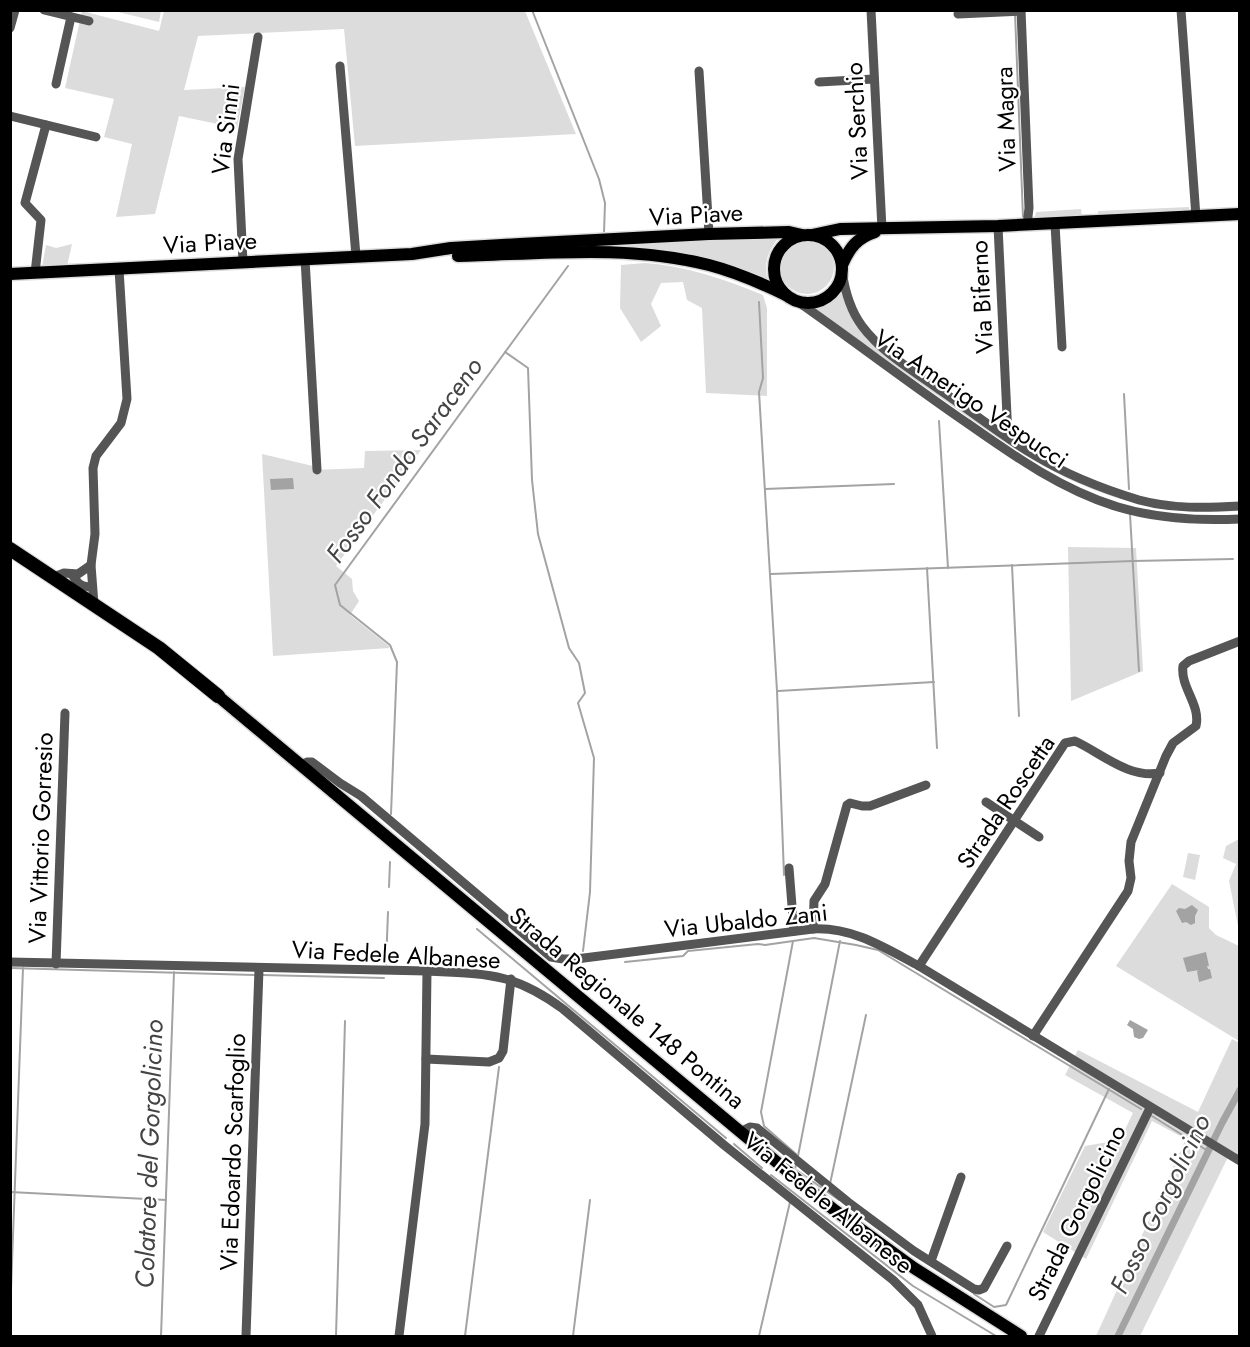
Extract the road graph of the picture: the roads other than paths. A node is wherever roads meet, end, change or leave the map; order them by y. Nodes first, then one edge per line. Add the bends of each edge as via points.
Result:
1 (15, 10) edge
2 (44, 10) edge
3 (871, 10) edge
4 (1181, 10) edge
5 (1007, 11) edge
6 (1021, 11) edge
7 (958, 14) dead end
8 (70, 17) junction
9 (89, 21) dead end
10 (10, 28) edge
11 (258, 37) dead end
12 (340, 66) dead end
13 (699, 71) dead end
14 (874, 79) junction
15 (819, 82) dead end
16 (56, 84) dead end
17 (10, 116) edge
18 (46, 125) junction
19 (96, 137) dead end
20 (1239, 214) edge
21 (1196, 217) junction
22 (1054, 224) junction
23 (1027, 225) junction
24 (998, 226) junction
25 (882, 230) junction
26 (709, 234) junction
27 (807, 235) junction
28 (412, 254) junction
29 (356, 256) junction
30 (305, 259) junction
31 (243, 262) junction
32 (842, 268) junction
33 (119, 269) junction
34 (35, 273) junction
35 (10, 274) edge
36 (791, 298) junction
37 (1062, 347) dead end
38 (1008, 437) junction
39 (317, 470) dead end
40 (1239, 506) edge
41 (1239, 519) edge
42 (10, 549) edge
43 (10, 560) edge
44 (91, 565) junction
45 (72, 574) junction
46 (54, 577) junction
47 (92, 586) junction
48 (94, 604) junction
49 (1239, 641) edge
50 (218, 696) junction
51 (65, 713) dead end
52 (302, 765) junction
53 (1160, 773) junction
54 (926, 785) dead end
55 (986, 802) dead end
56 (1014, 821) junction
57 (1039, 837) dead end
58 (789, 868) dead end
59 (813, 930) junction
60 (794, 931) junction
61 (10, 962) edge
62 (56, 964) junction
63 (919, 966) junction
64 (259, 969) junction
65 (427, 971) junction
66 (511, 979) junction
67 (1033, 1036) junction
68 (426, 1059) junction
69 (1150, 1108) junction
70 (740, 1132) junction
71 (1239, 1161) edge
72 (960, 1177) dead end
73 (1007, 1246) dead end
74 (931, 1261) junction
75 (246, 1336) edge
76 (399, 1336) edge
77 (932, 1336) edge
78 (1021, 1336) edge
79 (1040, 1336) edge

1 - 10 street
2 - 8 street
3 - 14 street, Via Serchio
4 - 21 street
5 - 6 street
5 - 7 street
6 - 23 street, Via Magra
8 - 9 street
8 - 16 street
11 - 31 street, Via Sinni via 238,159
12 - 29 street
13 - 26 street
14 - 15 street
14 - 25 street, Via Serchio
17 - 18 street
18 - 19 street
18 - 34 street via 25,203 41,219
20 - 21 main road, Via Piave
21 - 22 main road, Via Piave
22 - 23 main road, Via Piave
22 - 37 street
23 - 24 main road, Via Piave
24 - 25 main road, Via Piave
24 - 38 street, Via Biferno
25 - 27 main road, Via Piave via 840,229
25 - 32 main road, Via Piave via 858,239
26 - 27 main road, Via Piave
26 - 28 main road, Via Piave
27 - 32 main road via 829,241
27 - 36 main road via 783,246 774,266 779,287
28 - 29 main road, Via Piave
28 - 36 main road, Via Piave via 583,251 676,258 753,280
29 - 30 main road, Via Piave
30 - 31 main road, Via Piave
30 - 39 street
31 - 33 main road, Via Piave
32 - 36 main road via 840,282 827,297 817,302
32 - 38 street, Via Amerigo Vespucci via 851,308 872,338
33 - 34 main road, Via Piave
33 - 44 street via 127,399 120,426 93,465 95,534
34 - 35 main road, Via Piave
36 - 41 street, Via Amerigo Vespucci via 990,440 1059,483 1118,507 1172,518
38 - 40 street, Via Amerigo Vespucci via 1071,475 1142,500 1197,508
42 - 46 highway, Strada Regionale 148 Pontina
43 - 50 highway, Strada Regionale 148 Pontina
44 - 45 street
44 - 47 street
45 - 46 street
45 - 47 street via 82,585
46 - 48 highway, Strada Regionale 148 Pontina
47 - 48 street
48 - 50 highway, Strada Regionale 148 Pontina via 159,648
49 - 53 street via 1183,666 1197,723 1172,745
50 - 52 main road, Strada Regionale 148 Pontina
51 - 62 street, Via Vittorio Gorresio
52 - 60 street, Via Ubaldo Zani via 312,762 361,796 555,958
52 - 70 main road, Strada Regionale 148 Pontina
53 - 56 street, Strada Roscetta via 1138,773 1069,741
53 - 67 street via 1131,842 1128,891
54 - 59 street via 870,806 847,805 825,884 814,901
55 - 56 street
56 - 57 street
56 - 63 street, Strada Roscetta
58 - 60 street
59 - 60 street, Via Ubaldo Zani
59 - 63 street, Via Ubaldo Zani via 856,934
61 - 62 street, Via Fedele Albanese
62 - 64 street, Via Fedele Albanese
63 - 67 street, Via Ubaldo Zani
64 - 65 street, Via Fedele Albanese
64 - 75 street, Via Edoardo Scarfoglio
65 - 66 street, Via Fedele Albanese
65 - 68 street
66 - 68 street via 499,1058 491,1062
66 - 77 street, Via Fedele Albanese via 563,1009 902,1287 922,1312
67 - 69 street, Via Ubaldo Zani
68 - 76 street via 421,1161
69 - 71 street, Via Ubaldo Zani
69 - 79 street, Strada Gorgolicino
70 - 74 street via 755,1127
70 - 78 main road, Strada Regionale 148 Pontina via 896,1255
72 - 74 street
73 - 74 street via 986,1285 979,1290

